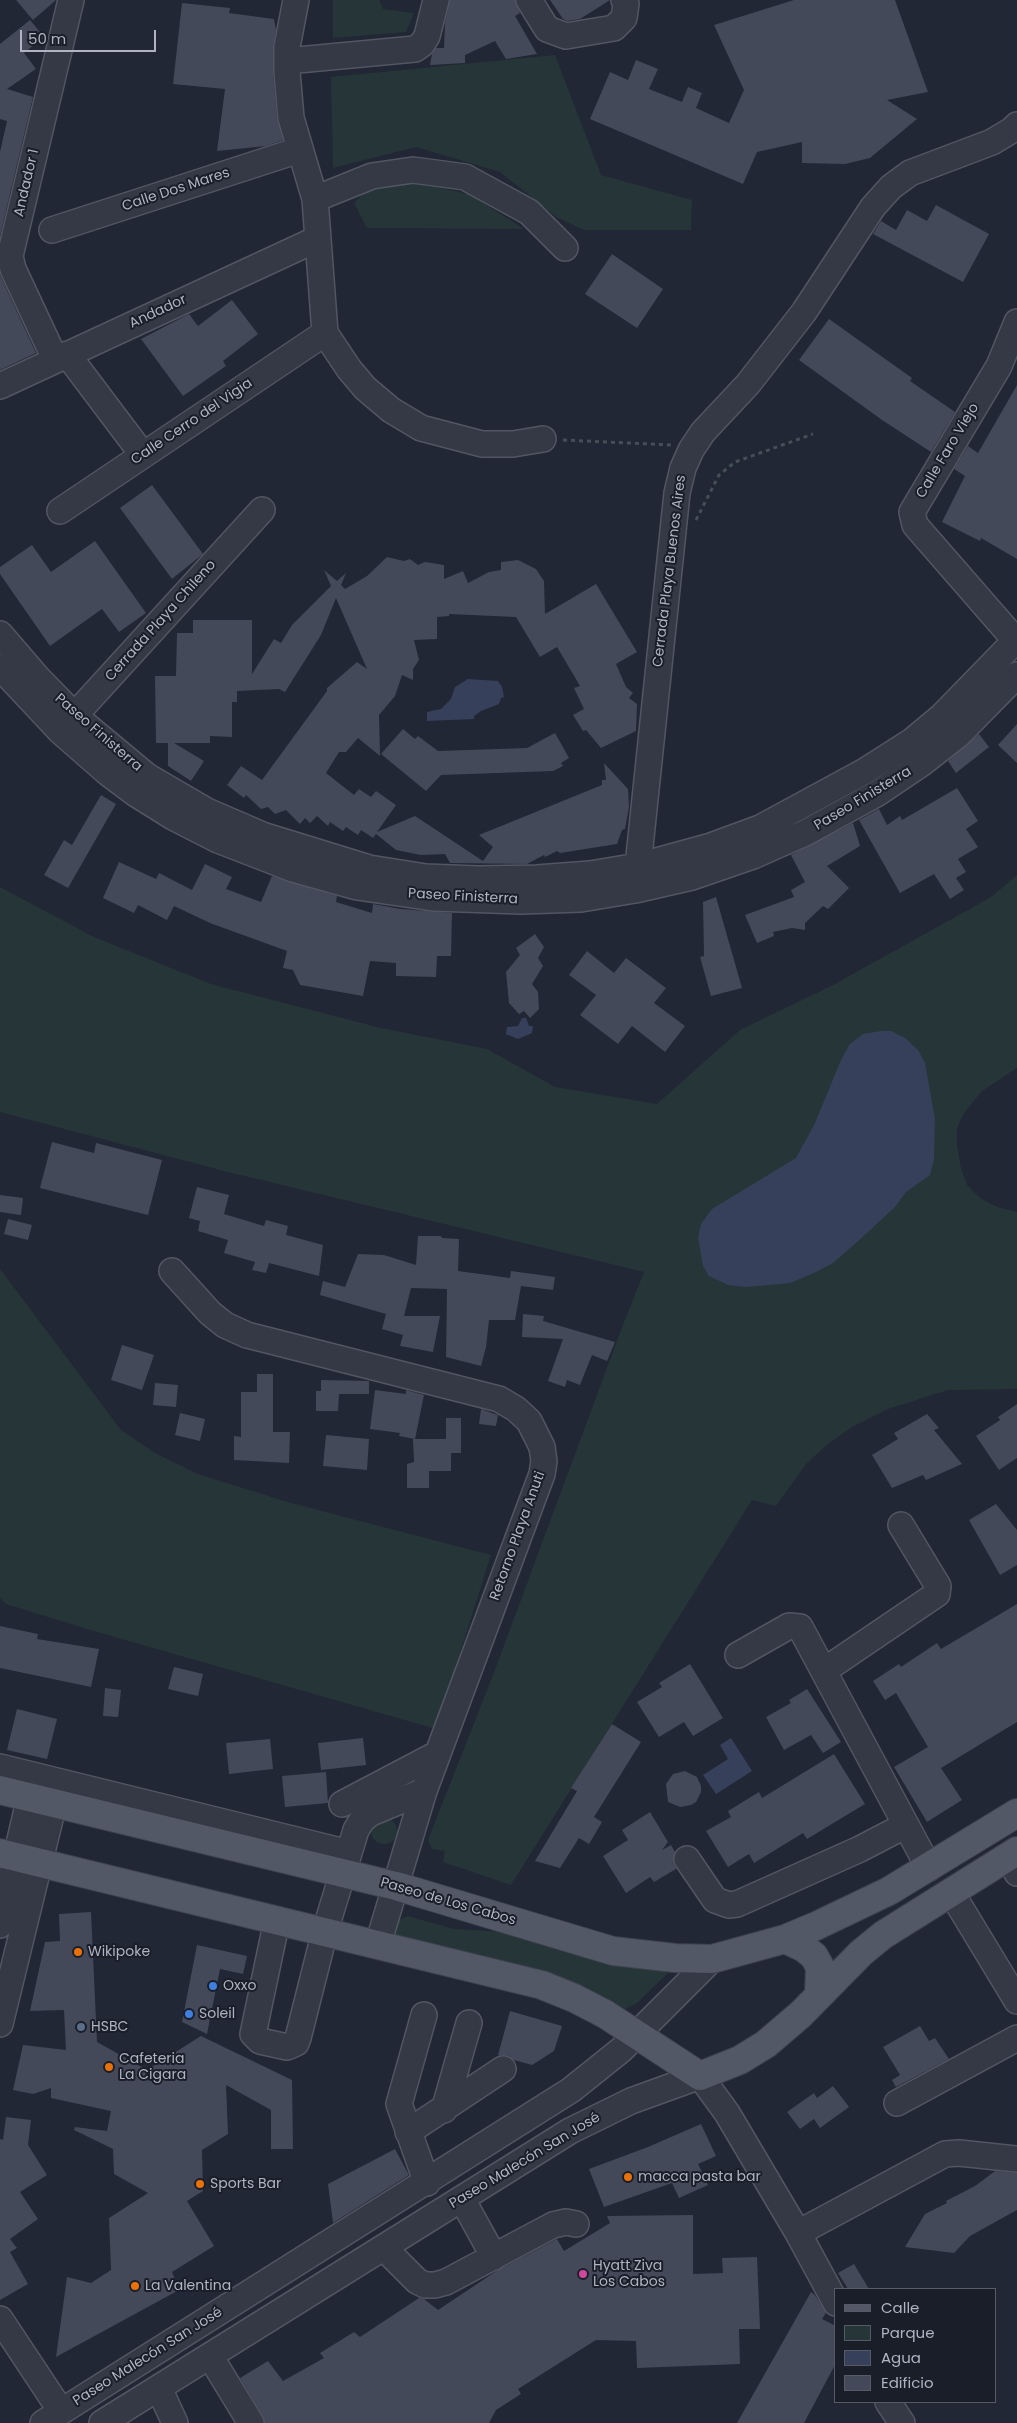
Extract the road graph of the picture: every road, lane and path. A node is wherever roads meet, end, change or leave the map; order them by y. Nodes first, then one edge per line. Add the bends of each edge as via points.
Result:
1 (71, 0) edge
2 (436, 0) edge
3 (529, 0) edge
4 (624, 0) edge
5 (289, 2) edge
6 (287, 61) junction
7 (1017, 125) edge
8 (299, 150) junction
9 (314, 199) junction
10 (52, 230) dead end
11 (317, 239) junction
12 (565, 248) dead end
13 (1017, 322) edge
14 (325, 333) junction
15 (61, 356) junction
16 (0, 386) edge
17 (813, 434) dead end
18 (543, 439) joint
19 (694, 445) junction
20 (143, 455) junction
21 (262, 510) dead end
22 (60, 511) dead end
23 (672, 538) junction
24 (0, 634) edge
25 (1016, 640) edge
26 (0, 667) edge
27 (1017, 675) edge
28 (942, 716) junction
29 (67, 724) junction
30 (958, 735) junction
31 (141, 785) junction
32 (638, 866) junction
33 (172, 1271) dead end
34 (901, 1524) dead end
35 (738, 1655) dead end
36 (825, 1670) junction
37 (438, 1754) junction
38 (0, 1767) edge
39 (0, 1790) edge
40 (424, 1791) junction
41 (42, 1800) junction
42 (342, 1804) dead end
43 (1017, 1813) edge
44 (906, 1825) junction
45 (18, 1858) edge
46 (687, 1859) dead end
47 (1014, 1860) edge
48 (346, 1863) junction
49 (929, 1868) junction
50 (396, 1886) junction
51 (951, 1892) junction
52 (277, 1920) junction
53 (0, 1926) edge
54 (325, 1931) junction
55 (785, 1939) junction
56 (378, 1944) junction
57 (712, 1959) junction
58 (820, 1994) junction
59 (1017, 2001) edge
60 (2, 2008) edge
61 (424, 2016) dead end
62 (469, 2023) dead end
63 (638, 2034) junction
64 (1017, 2038) edge
65 (503, 2069) dead end
66 (700, 2076) junction
67 (897, 2103) dead end
68 (444, 2110) junction
69 (408, 2132) junction
70 (1017, 2159) edge
71 (427, 2183) junction
72 (462, 2199) junction
73 (576, 2224) dead end
74 (798, 2232) junction
75 (384, 2248) junction
76 (494, 2257) junction
77 (834, 2299) edge
78 (0, 2319) edge
79 (210, 2356) junction
80 (159, 2388) junction
81 (889, 2403) edge
82 (51, 2419) edge
83 (102, 2423) edge
84 (175, 2423) edge
85 (250, 2423) edge
86 (902, 2423) edge

1 - 15 street, Andador 1 via 10,256 13,269
2 - 6 street via 427,36 415,49
3 - 4 street via 547,29 566,36 614,28 624,18
5 - 6 street
6 - 8 street via 291,118
7 - 19 street, Cerrada Playa Buenos Aires via 992,142 910,173 891,187 773,353
8 - 9 street
8 - 10 street, Calle Dos Mares
9 - 11 street
9 - 12 street via 372,176 413,170 465,177 529,212
11 - 14 street
11 - 15 street, Andador
13 - 25 street, Calle Faro Viejo via 999,366 912,512 915,525
14 - 18 street via 365,388 391,410 421,428 482,444 513,444
14 - 20 street, Calle Cerro del Vigia
15 - 16 street, Andador
15 - 20 street, Andador 1
17 - 23 path via 736,462 719,475 695,523
18 - 19 path
19 - 23 street, Cerrada Playa Buenos Aires via 683,468 677,493
20 - 22 street, Calle Cerro del Vigia
21 - 29 street, Cerrada Playa Chileno
23 - 32 street, Cerrada Playa Buenos Aires
24 - 29 street, Paseo Finisterra via 36,677
25 - 28 street, Paseo Finisterra
26 - 29 street, Paseo Finisterra
27 - 30 street, Paseo Finisterra
28 - 30 street
28 - 32 street, Paseo Finisterra via 912,741 865,771 760,828 711,846
29 - 31 street, Paseo Finisterra
30 - 31 street, Paseo Finisterra via 878,793 805,833 753,856 692,877 581,899 433,898 357,887 293,869 227,844 173,816
31 - 32 street, Paseo Finisterra via 265,836 369,868 426,877 508,879 590,874
33 - 37 street, Retorno Playa Anuti via 210,1314 225,1325 247,1334 499,1400 529,1421 544,1461 542,1474
34 - 36 street via 938,1586 938,1594
35 - 36 street via 789,1626 797,1626
36 - 44 street
37 - 40 street, Retorno Playa Anuti
37 - 42 street
38 - 48 street
39 - 41 main road, Paseo de Los Cabos
40 - 48 street via 383,1806 362,1820
40 - 50 street, Retorno Playa Anuti
41 - 45 street
41 - 48 main road, Paseo de Los Cabos
43 - 49 main road
44 - 46 street via 737,1904 715,1900
44 - 49 street
45 - 52 main road
45 - 53 street
45 - 60 street
47 - 51 main road, Paseo Malecón San José
48 - 50 main road, Paseo de Los Cabos
48 - 54 street
49 - 55 main road, Paseo de Los Cabos via 889,1891
50 - 56 street, Retorno Playa Anuti
50 - 57 main road, Paseo de Los Cabos via 613,1950
51 - 58 main road, Paseo Malecón San José via 884,1935
51 - 59 street
52 - 54 main road
52 - 54 street via 253,2034 260,2041 280,2046 292,2046 298,2038
54 - 56 main road
55 - 57 main road, Paseo de Los Cabos
55 - 58 main road via 814,1956 820,1967
56 - 63 main road via 542,1985 574,1998
57 - 63 street, Paseo Malecón San José
58 - 66 main road, Paseo Malecón San José via 766,2044 740,2060
61 - 69 street via 399,2099
62 - 68 street
63 - 66 main road
63 - 71 street, Paseo Malecón San José via 571,2090
64 - 67 street
65 - 68 street
66 - 72 street, Paseo Malecón San José via 631,2101 570,2131
66 - 74 street via 727,2113
68 - 69 street
69 - 71 street
70 - 74 street via 945,2154
71 - 82 street, Paseo Malecón San José
72 - 75 street, Paseo Malecón San José
72 - 76 street
73 - 76 street via 558,2222
74 - 77 street
75 - 76 street via 417,2281 435,2286
75 - 79 street, Paseo Malecón San José
78 - 82 street
79 - 80 street, Paseo Malecón San José
79 - 85 street
80 - 83 street, Paseo Malecón San José
80 - 84 street
81 - 86 street

